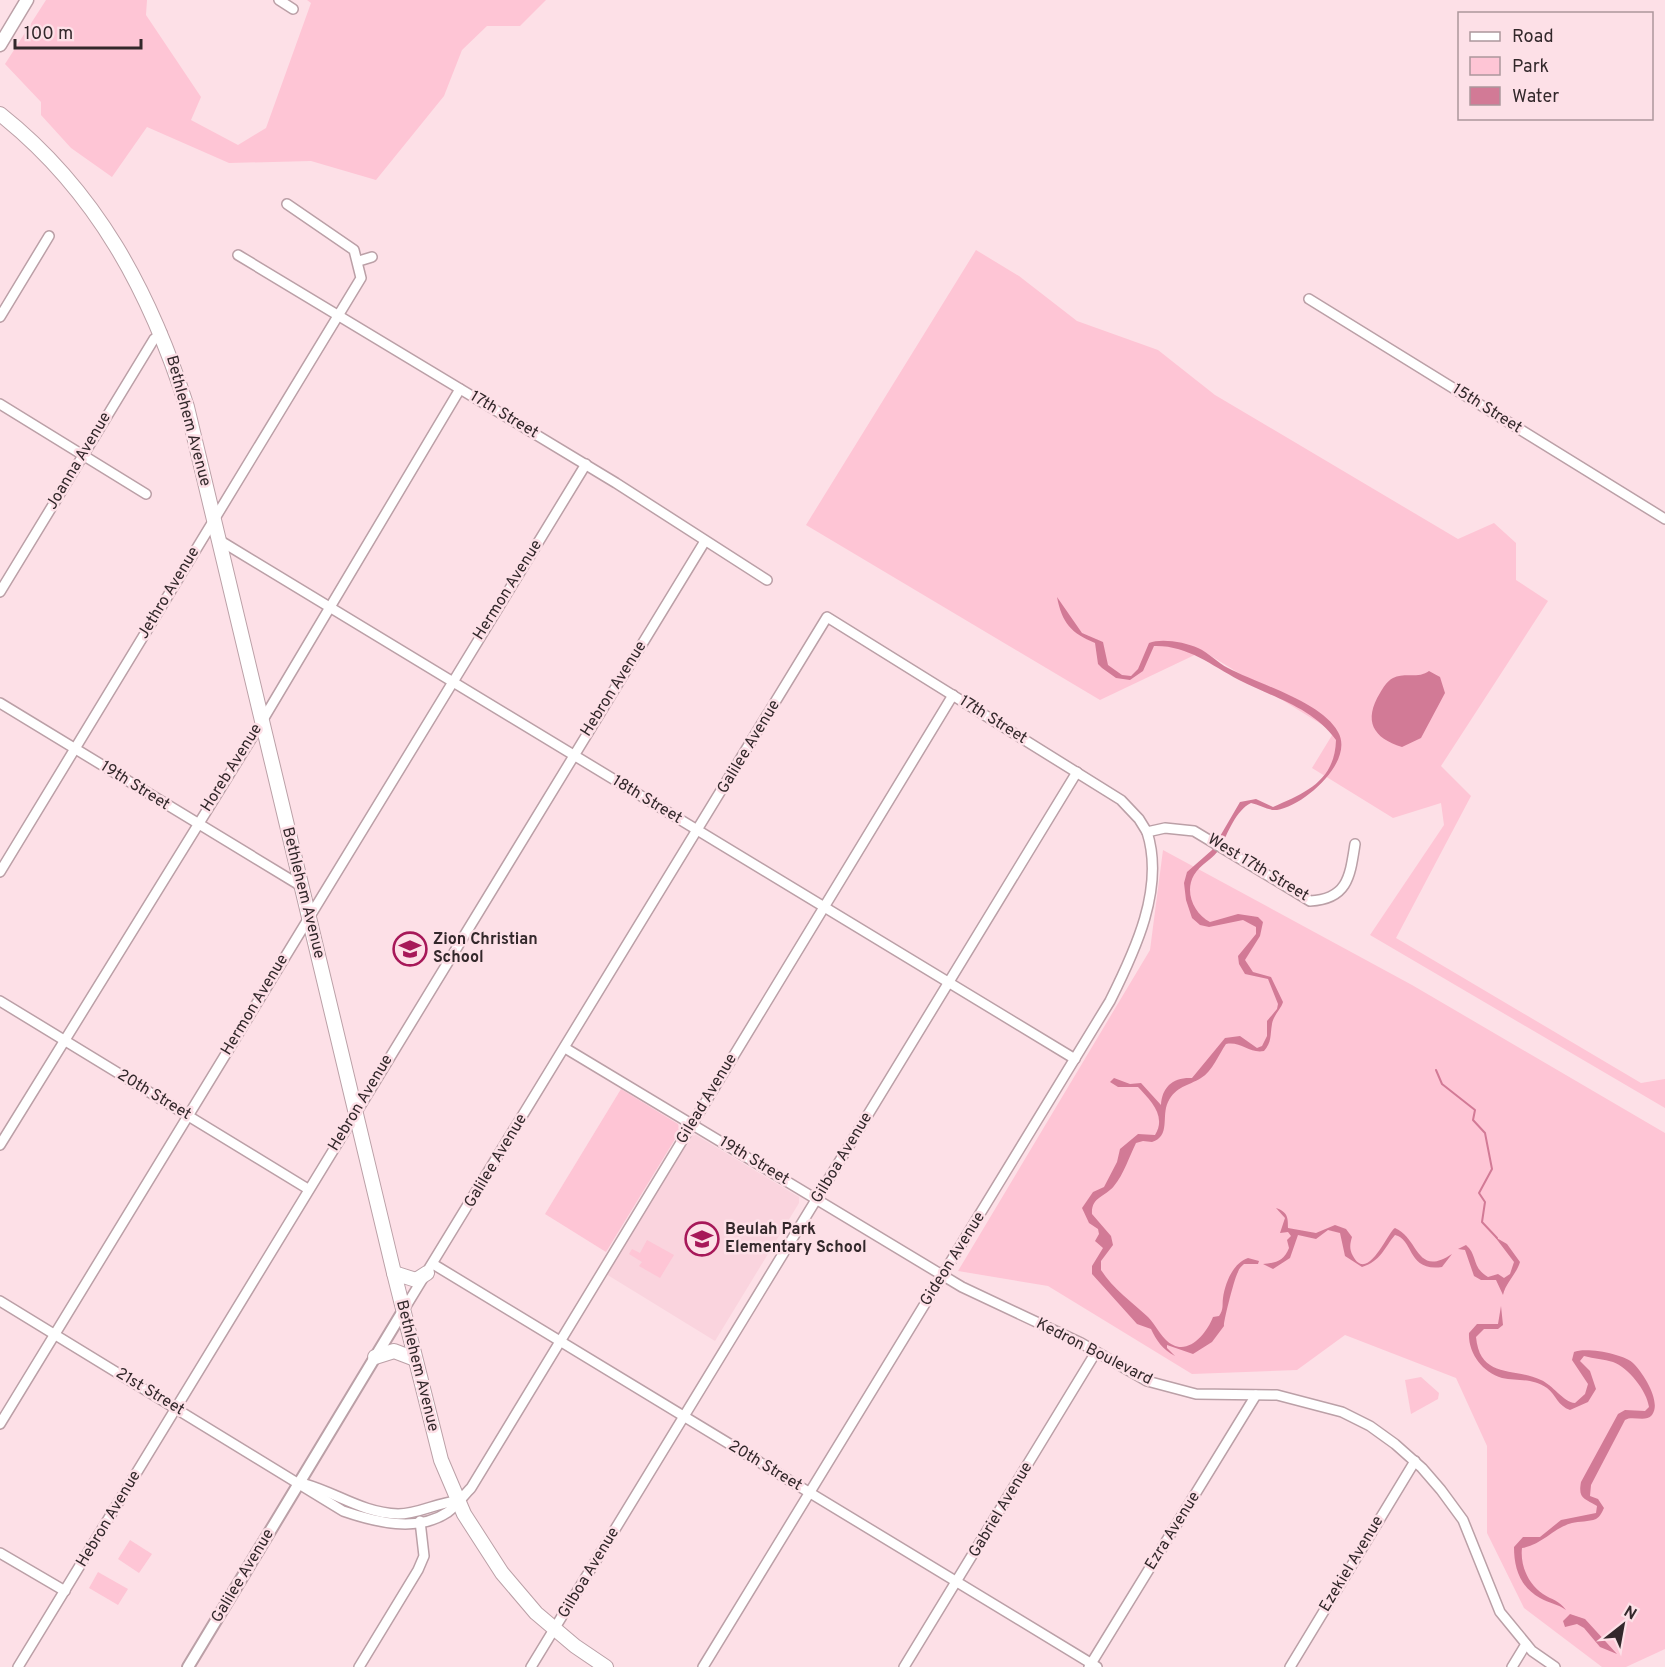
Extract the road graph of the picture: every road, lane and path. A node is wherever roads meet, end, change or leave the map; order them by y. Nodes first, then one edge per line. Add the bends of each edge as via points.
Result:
1 (27, 0) edge
2 (279, 0) edge
3 (293, 9) dead end
4 (0, 45) edge
5 (0, 114) edge
6 (287, 204) dead end
7 (49, 237) dead end
8 (238, 255) dead end
9 (372, 258) dead end
10 (359, 261) junction
11 (1309, 299) dead end
12 (338, 314) junction
13 (0, 317) edge
14 (162, 333) junction
15 (460, 389) junction
16 (0, 404) edge
17 (83, 455) junction
18 (586, 464) junction
19 (146, 494) dead end
20 (214, 519) junction
21 (1665, 519) edge
22 (219, 540) junction
23 (705, 541) junction
24 (767, 580) dead end
25 (0, 592) edge
26 (330, 607) junction
27 (805, 656) joint
28 (452, 681) junction
29 (953, 695) junction
30 (0, 703) edge
31 (261, 723) junction
32 (75, 748) junction
33 (574, 755) junction
34 (1077, 772) junction
35 (197, 825) junction
36 (698, 831) junction
37 (1146, 832) junction
38 (1355, 844) dead end
39 (0, 872) edge
40 (301, 886) junction
41 (824, 907) junction
42 (308, 917) junction
43 (949, 982) junction
44 (0, 1001) edge
45 (64, 1040) junction
46 (565, 1048) junction
47 (1076, 1059) junction
48 (355, 1112) junction
49 (188, 1116) junction
50 (692, 1124) junction
51 (0, 1145) edge
52 (308, 1189) junction
53 (817, 1199) junction
54 (430, 1269) junction
55 (394, 1273) junction
56 (943, 1275) junction
57 (0, 1301) edge
58 (403, 1311) junction
59 (55, 1334) junction
60 (559, 1341) junction
61 (1096, 1352) junction
62 (375, 1357) junction
63 (415, 1359) junction
64 (1256, 1395) junction
65 (176, 1407) junction
66 (684, 1417) junction
67 (0, 1424) edge
68 (1415, 1461) junction
69 (300, 1482) junction
70 (809, 1493) junction
71 (458, 1501) junction
72 (420, 1521) junction
73 (0, 1553) edge
74 (957, 1582) junction
75 (65, 1591) junction
76 (555, 1628) junction
77 (1526, 1644) junction
78 (1092, 1666) edge
79 (18, 1667) edge
80 (188, 1667) edge
81 (359, 1667) edge
82 (531, 1667) edge
83 (606, 1667) edge
84 (703, 1667) edge
85 (904, 1667) edge
86 (1290, 1667) edge
87 (1512, 1667) edge
88 (1555, 1667) edge

1 - 4 main road
2 - 3 street
5 - 14 main road, Bethlehem Avenue via 46,155 87,203 142,288
6 - 10 street via 344,241
7 - 13 street
8 - 12 street, 17th Street
9 - 10 street
10 - 12 street, Jethro Avenue via 361,278
11 - 21 street, 15th Street
12 - 15 street, 17th Street
12 - 20 street, Jethro Avenue
14 - 17 street, Joanna Avenue via 154,339
14 - 20 main road, Bethlehem Avenue via 187,407
15 - 18 street, 17th Street
15 - 26 street, Horeb Avenue
16 - 17 street
17 - 19 street
17 - 25 street, Joanna Avenue
18 - 23 street, 17th Street
18 - 28 street, Hermon Avenue
20 - 22 main road, Bethlehem Avenue
20 - 32 street, Jethro Avenue
22 - 26 street, 18th Street
22 - 31 main road, Bethlehem Avenue
23 - 24 street, 17th Street
23 - 33 street, Hebron Avenue
26 - 28 street, 18th Street
26 - 31 street, Horeb Avenue
27 - 29 street, 17th Street via 827,617
27 - 36 street, Galilee Avenue
28 - 33 street, 18th Street
28 - 42 street, Hermon Avenue
29 - 34 street, 17th Street
29 - 41 street, Gilead Avenue
30 - 32 street, 19th Street
31 - 35 street, Horeb Avenue
31 - 40 main road, Bethlehem Avenue
32 - 35 street, 19th Street
32 - 39 street, Jethro Avenue
33 - 36 street, 18th Street
33 - 48 street, Hebron Avenue
34 - 37 street, 17th Street via 1130,807
34 - 43 street, Gilboa Avenue
35 - 40 street, 19th Street
35 - 45 street, Horeb Avenue
36 - 41 street, 18th Street
36 - 46 street, Galilee Avenue
37 - 38 street, West 17th Street via 1165,828 1194,831 1310,901 1329,900 1345,885
37 - 47 street, Gideon Avenue via 1152,861 1144,920 1126,969
40 - 42 main road, Bethlehem Avenue
41 - 43 street, 18th Street
41 - 50 street, Gilead Avenue
42 - 48 main road, Bethlehem Avenue
42 - 49 street, Hermon Avenue
43 - 47 street, 18th Street
43 - 53 street, Gilboa Avenue
44 - 45 street, 20th Street
45 - 49 street, 20th Street
45 - 51 street, Horeb Avenue
46 - 50 street, 19th Street
46 - 54 street, Galilee Avenue
47 - 56 street, Gideon Avenue
48 - 52 street, Hebron Avenue
48 - 55 main road, Bethlehem Avenue
49 - 52 street, 20th Street
49 - 59 street, Hermon Avenue
50 - 53 street, 19th Street
50 - 60 street, Gilead Avenue
52 - 65 street, Hebron Avenue
53 - 56 street, 19th Street
53 - 66 street, Gilboa Avenue
54 - 55 main road via 416,1280
54 - 58 street, Galilee Avenue
54 - 60 street, 20th Street
55 - 58 main road, Bethlehem Avenue
56 - 61 street, Kedron Boulevard
56 - 70 street, Gideon Avenue
57 - 59 street, 21st Street
58 - 62 street, Galilee Avenue
58 - 63 main road, Bethlehem Avenue
59 - 65 street, 21st Street
59 - 67 street, Hermon Avenue
60 - 66 street, 20th Street
60 - 71 street, Gilead Avenue via 471,1488
61 - 64 street, Kedron Boulevard via 1167,1388 1196,1394
61 - 74 street, Gabriel Avenue
62 - 63 main road via 394,1350
62 - 69 street, Galilee Avenue
63 - 71 main road, Bethlehem Avenue via 432,1429
64 - 68 street, Kedron Boulevard via 1277,1395 1342,1412 1378,1432
64 - 78 street, Ezra Avenue
65 - 69 street, 21st Street
65 - 75 street, Hebron Avenue
66 - 70 street, 20th Street
66 - 76 street, Gilboa Avenue
68 - 77 street, Kedron Boulevard via 1463,1520 1500,1612
68 - 86 street, Ezekiel Avenue
69 - 71 street, 21st Street via 368,1509 400,1514
69 - 72 street, 21st Street via 315,1495 363,1518 402,1524
69 - 80 street, Galilee Avenue
70 - 74 street, 20th Street
70 - 84 street, Gideon Avenue
71 - 72 street, Gilead Avenue via 447,1512
71 - 76 main road, Bethlehem Avenue via 502,1573 536,1613
72 - 81 street via 424,1556
73 - 75 street
74 - 78 street, 20th Street
74 - 85 street, Gabriel Avenue
75 - 79 street, Hebron Avenue
76 - 82 street, Gilboa Avenue
76 - 83 main road, Bethlehem Avenue
77 - 87 street
77 - 88 street, Kedron Boulevard

